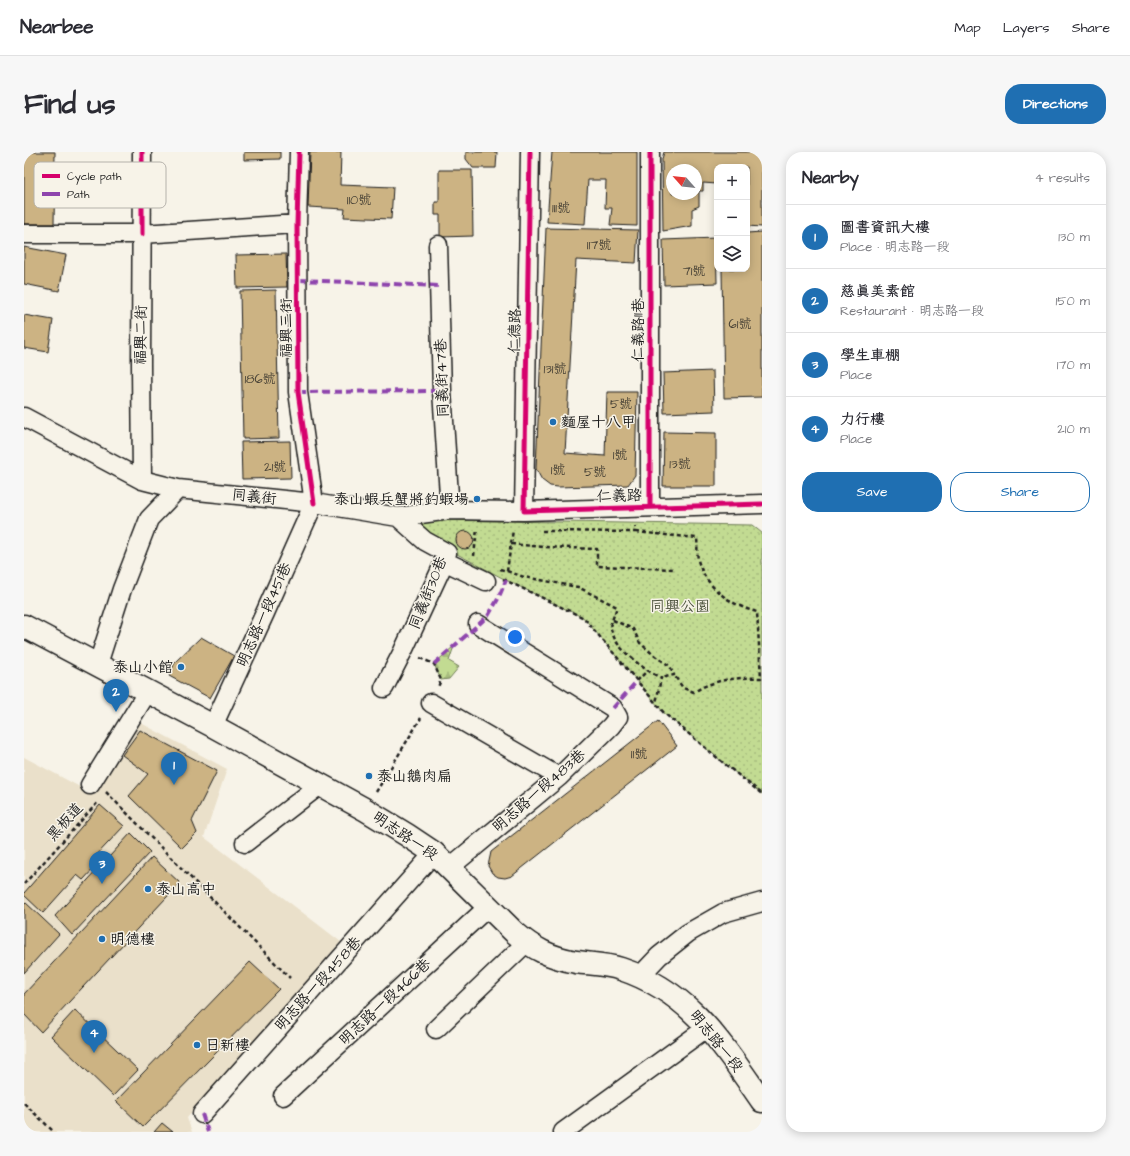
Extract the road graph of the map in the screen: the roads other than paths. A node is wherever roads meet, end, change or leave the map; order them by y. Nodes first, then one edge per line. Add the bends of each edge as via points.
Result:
1 (298, 152) edge
2 (530, 152) edge
3 (650, 152) edge
4 (142, 208) edge
5 (297, 224) junction
6 (24, 234) edge
7 (142, 234) junction
8 (438, 245) dead end
9 (24, 417) edge
10 (142, 480) junction
11 (178, 489) junction
12 (314, 503) junction
13 (762, 504) edge
14 (650, 507) junction
15 (450, 510) junction
16 (524, 510) junction
17 (398, 517) junction
18 (444, 561) junction
19 (493, 575) road end
20 (478, 624) dead end
21 (24, 626) edge
22 (98, 664) junction
23 (384, 688) dead end
24 (148, 691) junction
25 (431, 703) road end
26 (213, 726) junction
27 (559, 777) junction
28 (90, 785) dead end
29 (320, 785) junction
30 (245, 843) dead end
31 (442, 861) junction
32 (762, 902) edge
33 (488, 907) junction
34 (527, 942) junction
35 (640, 976) junction
36 (708, 1027) junction
37 (436, 1029) dead end
38 (283, 1096) dead end
39 (762, 1101) edge
40 (202, 1114) dead end
41 (563, 1132) edge

1 - 5 street, 福興三街
2 - 16 street, 仁德路
3 - 14 street, 仁義路11巷
4 - 7 street, 福興二街
5 - 7 street
5 - 12 street, 福興三街 via 298,392
6 - 7 street
7 - 10 street, 福興二街
8 - 15 street, 同義街47巷 via 442,391
9 - 10 street
10 - 11 street
11 - 12 street, 同義街
11 - 22 street via 149,519 122,588
12 - 17 street, 同義街
12 - 26 street, 明志路一段451巷
13 - 14 street, 仁義路
14 - 16 street, 仁義路
15 - 16 street, 同義街
15 - 17 street, 同義街
17 - 18 street, 同義街30巷 via 424,541 447,553
18 - 19 street
18 - 23 street, 同義街30巷
20 - 27 street, 明志路一段483巷 via 613,708 618,717
21 - 22 main road, 明志路一段
22 - 24 main road, 明志路一段
24 - 26 main road, 明志路一段
24 - 28 street
25 - 27 street
26 - 29 main road, 明志路一段
27 - 31 street, 明志路一段483巷
29 - 30 street
29 - 31 main road, 明志路一段 via 407,834
31 - 33 main road, 明志路一段
31 - 40 street, 明志路一段458巷
32 - 35 street via 723,913 688,933
33 - 34 main road, 明志路一段
33 - 38 street, 明志路一段466巷
34 - 35 main road, 明志路一段 via 556,958 619,968
34 - 37 street
35 - 36 main road, 明志路一段 via 675,996
36 - 39 main road, 明志路一段
36 - 41 street

